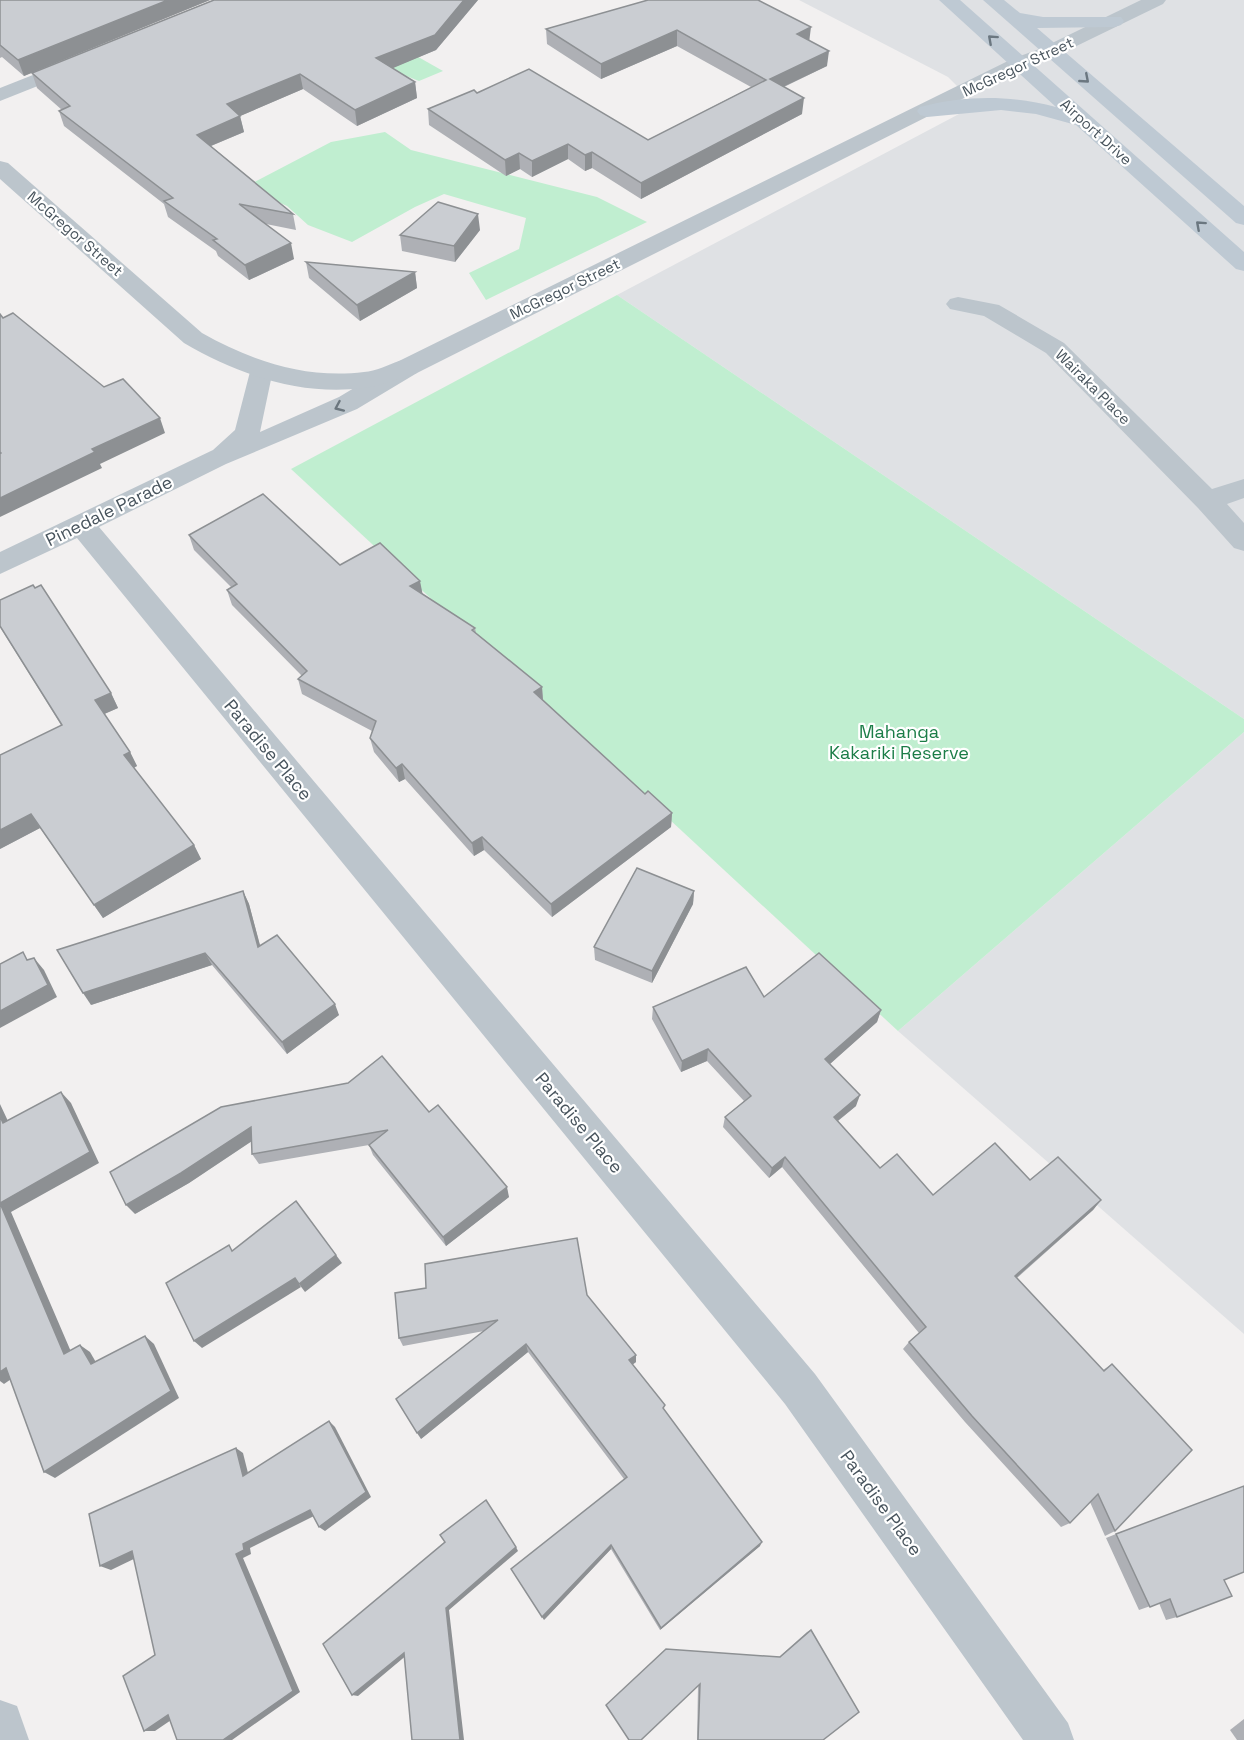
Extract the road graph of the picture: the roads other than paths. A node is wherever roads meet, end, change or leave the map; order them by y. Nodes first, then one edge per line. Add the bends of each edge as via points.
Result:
1 (949, 0) edge
2 (993, 0) edge
3 (1156, 0) edge
4 (1015, 18) junction
5 (1114, 21) junction
6 (1053, 50) junction
7 (89, 59) edge
8 (1019, 63) junction
9 (0, 95) edge
10 (927, 111) junction
11 (1087, 124) junction
12 (0, 168) edge
13 (1244, 218) edge
14 (1244, 264) edge
15 (958, 304) dead end
16 (408, 366) junction
17 (261, 370) junction
18 (217, 458) junction
19 (1244, 488) edge
20 (1208, 501) junction
21 (82, 526) junction
22 (1244, 541) edge
23 (0, 564) edge
24 (0, 1723) edge
25 (6, 1740) edge
26 (1051, 1740) edge

8 -> 1 main road, Airport Drive
2 - 4 main road, Airport Drive
3 - 5 street, McGregor Street
4 - 5 main road via 1043,23
4 - 6 main road, Airport Drive
5 - 6 street, McGregor Street
6 - 8 street, McGregor Street
6 -> 13 main road, Airport Drive
7 - 9 street
8 - 10 street, McGregor Street
8 - 11 main road, Airport Drive
10 - 11 main road via 993,101 1020,103
10 - 16 street, McGregor Street
14 -> 11 main road, Airport Drive
12 - 17 street, McGregor Street via 193,338 225,357
15 - 20 street, Wairaka Place via 991,310 1055,348
16 - 17 street, McGregor Street via 365,380 293,379
16 -> 18 street, Pinedale Parade via 348,403
17 - 18 street, Pinedale Parade via 247,434
18 - 21 street, Pinedale Parade
19 - 20 street
20 - 22 street, Wairaka Place
21 - 23 street, Pinedale Parade
21 - 26 street, Paradise Place via 800,1389
24 - 25 street

